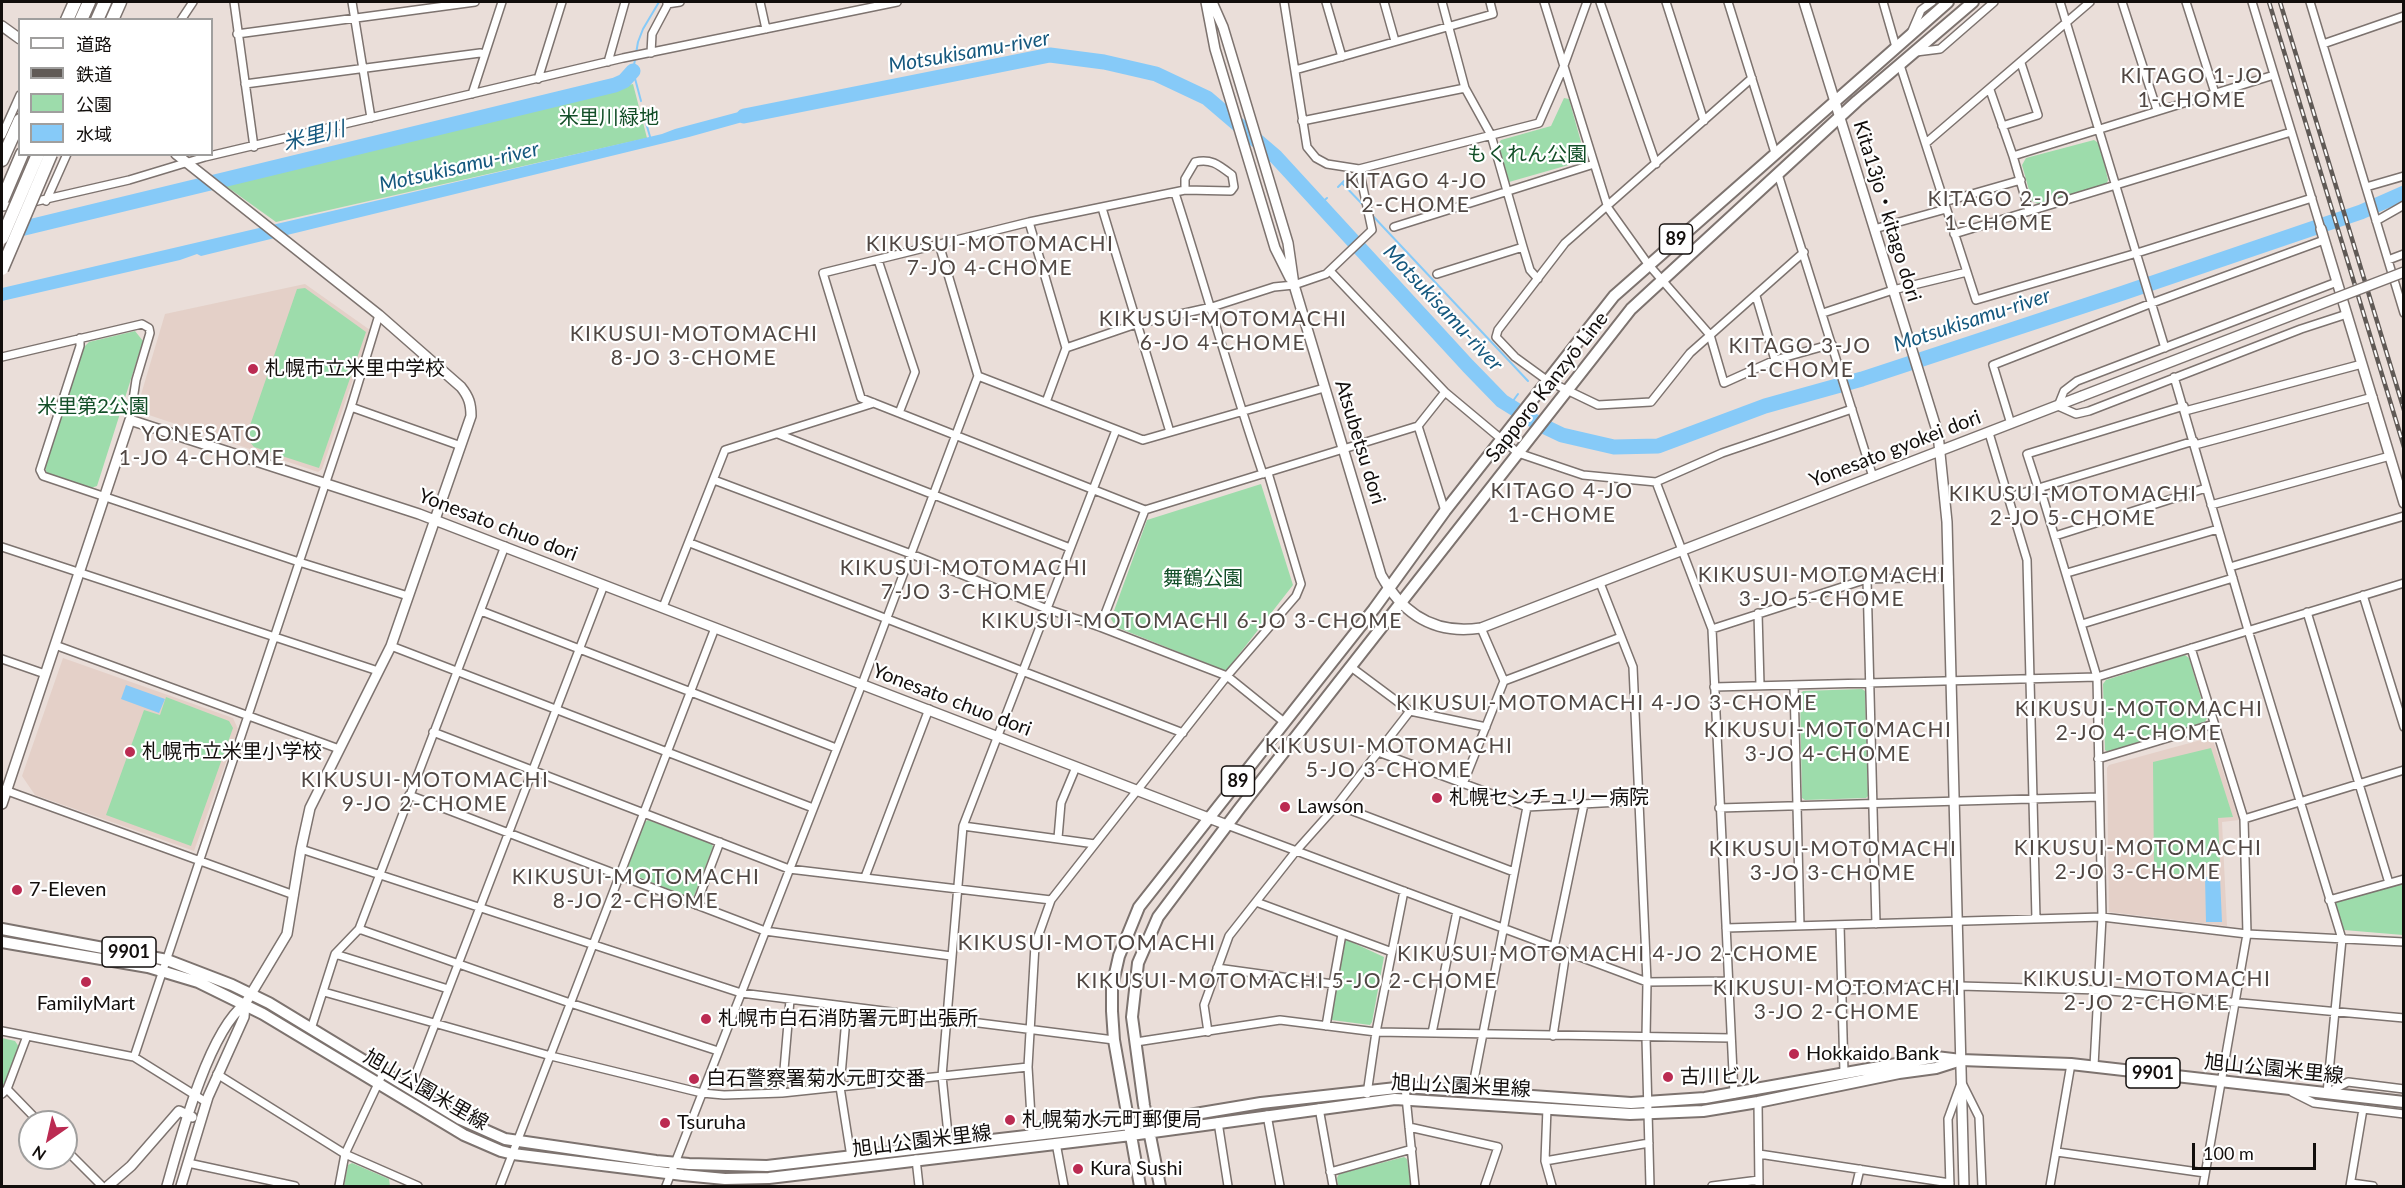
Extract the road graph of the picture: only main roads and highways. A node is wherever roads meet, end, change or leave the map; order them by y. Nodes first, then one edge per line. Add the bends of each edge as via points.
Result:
1 (75, 2) edge
2 (89, 2) edge
3 (105, 2) edge
4 (120, 2) edge
5 (1948, 2) edge
6 (1972, 2) edge
7 (68, 18) edge
8 (82, 18) edge
9 (98, 18) edge
10 (113, 18) edge
11 (18, 124) edge
12 (21, 156) edge
13 (37, 156) edge
14 (50, 156) edge
15 (2, 160) edge
16 (2, 201) edge
17 (2, 238) edge
18 (2, 269) edge
19 (2, 929) edge
20 (2, 942) edge
21 (166, 966) junction
22 (248, 999) junction
23 (1961, 1060) junction
24 (1367, 1097) junction
25 (2403, 1102) edge
26 (1648, 1108) junction
27 (1128, 1124) junction
28 (1149, 1127) junction
29 (1131, 1135) junction
30 (916, 1154) junction
31 (769, 1182) edge
32 (1138, 1183) edge
33 (1161, 1184) edge

1 - 7 highway
2 - 8 highway
3 - 9 highway
4 - 10 highway
5 - 27 main road, Sapporo Kanzyō Line / 89 via 1614,296 1144,900 1125,937 1112,987 1114,1040
6 - 28 main road, Sapporo Kanzyō Line / 89 via 1631,309 1172,897 1150,932 1135,980 1132,1017
11 - 15 highway
12 - 16 highway
13 - 17 highway, bridge
14 - 18 highway, bridge
19 - 21 main road, 旭山公園米里線 / 9901
20 - 21 main road, 旭山公園米里線 / 9901 via 148,967
21 - 22 main road, 旭山公園米里線 / 9901
22 - 30 main road, 旭山公園米里線 / 9901 via 268,1003 477,1128 517,1142 675,1162 767,1167
22 - 31 main road, 旭山公園米里線 / 9901 via 464,1136 513,1154
23 - 25 main road, 旭山公園米里線 / 9901 via 2094,1066
23 - 26 main road, 旭山公園米里線 / 9901 via 1936,1057
23 - 26 main road, 旭山公園米里線 / 9901 via 1936,1068 1703,1111
24 - 26 main road, 旭山公園米里線 / 9901 via 1547,1108
24 - 26 main road, 旭山公園米里線 / 9901 via 1405,1087
24 - 28 main road, 旭山公園米里線 / 9901 via 1218,1122
24 - 28 main road, 旭山公園米里線 / 9901 via 1261,1103
27 - 28 main road, 旭山公園米里線 / 9901
27 - 29 main road, Sapporo Kanzyō Line / 89
27 - 30 main road, 旭山公園米里線 / 9901 via 949,1144
28 - 29 main road, 旭山公園米里線 / 9901
28 - 33 main road, Sapporo Kanzyō Line / 89
29 - 30 main road, 旭山公園米里線 / 9901
29 - 32 main road, Sapporo Kanzyō Line / 89
30 - 31 main road, 旭山公園米里線 / 9901

